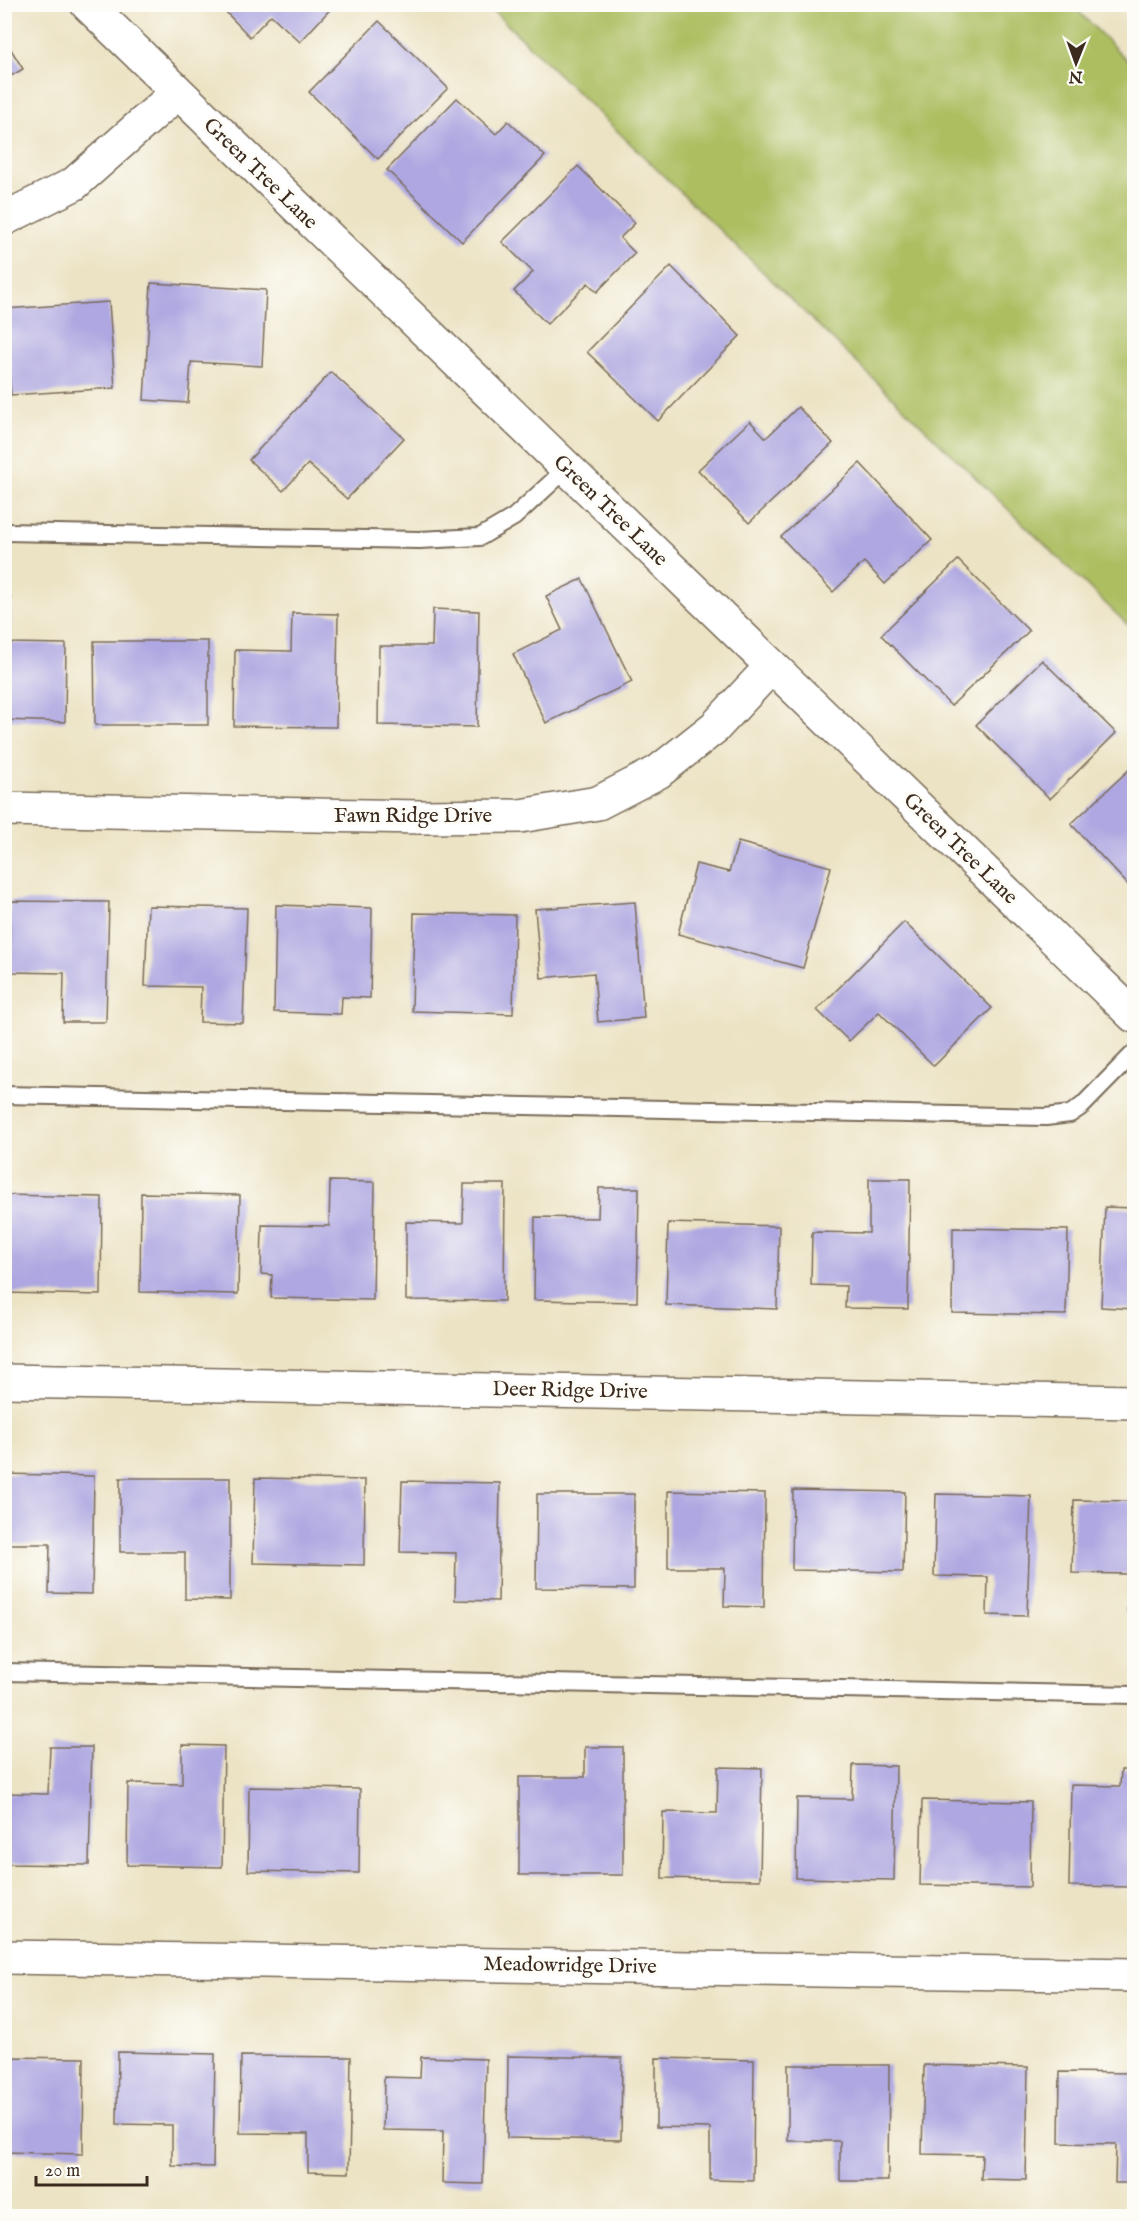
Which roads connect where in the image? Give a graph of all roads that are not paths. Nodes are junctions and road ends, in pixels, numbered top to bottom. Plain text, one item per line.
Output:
1 (87, 4) edge
2 (177, 93) junction
3 (4, 219) edge
4 (566, 469) junction
5 (4, 532) edge
6 (771, 667) junction
7 (4, 809) edge
8 (1134, 1016) edge
9 (1134, 1053) edge
10 (4, 1095) edge
11 (4, 1381) edge
12 (1134, 1402) edge
13 (4, 1672) edge
14 (1134, 1695) edge
15 (4, 1957) edge
16 (1134, 1975) edge

1 - 2 street, Green Tree Lane
2 - 3 street
2 - 4 street, Green Tree Lane
4 - 5 lane
4 - 6 street, Green Tree Lane
6 - 7 street, Fawn Ridge Drive
6 - 8 street, Green Tree Lane
9 - 10 lane
11 - 12 street, Deer Ridge Drive
13 - 14 lane
15 - 16 street, Meadowridge Drive

